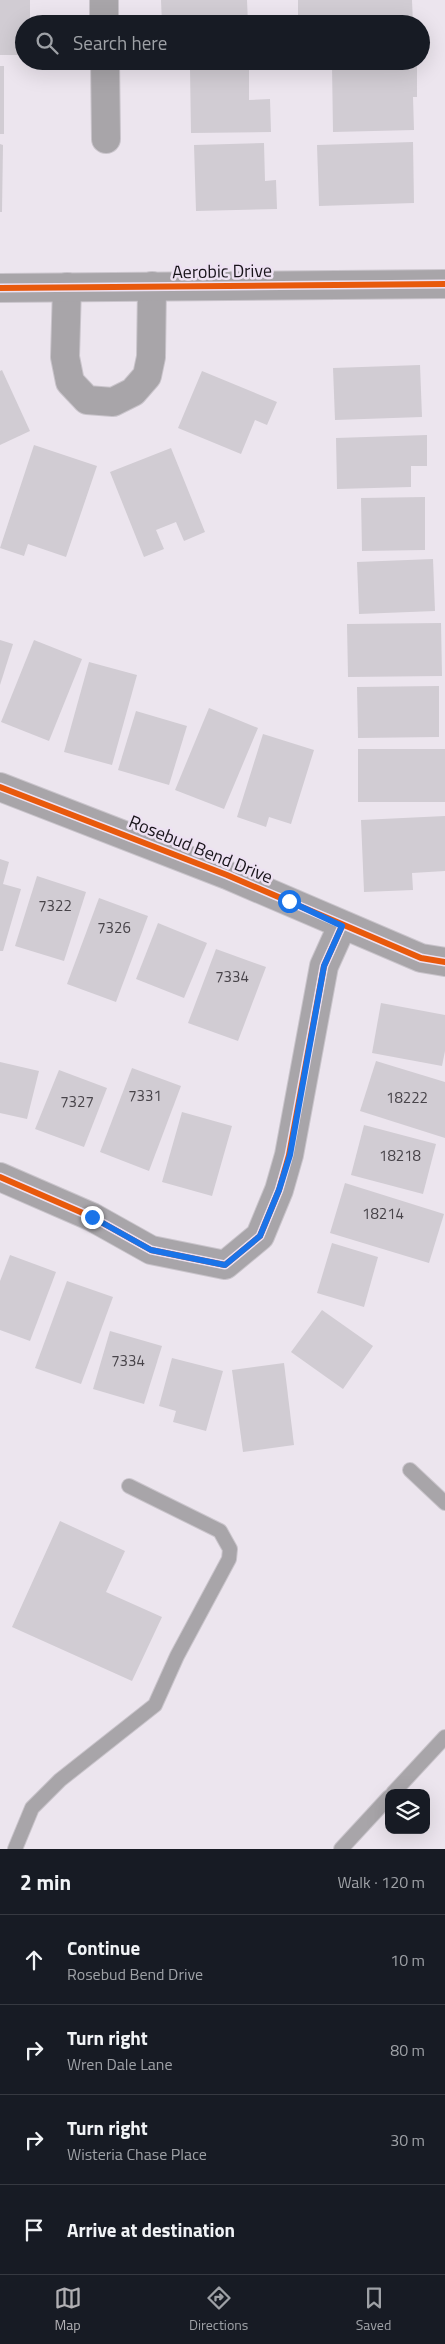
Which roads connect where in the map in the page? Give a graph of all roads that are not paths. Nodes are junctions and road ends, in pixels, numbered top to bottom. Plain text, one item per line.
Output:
1 (104, 0) edge
2 (104, 15) edge
3 (105, 70) edge
4 (106, 139) dead end
5 (445, 284) edge
6 (152, 286) junction
7 (0, 288) edge
8 (67, 288) junction
9 (0, 787) edge
10 (342, 926) junction
11 (445, 962) edge
12 (0, 1177) edge
13 (410, 1470) dead end
14 (129, 1486) dead end
15 (445, 1503) edge
16 (445, 1736) edge
17 (397, 1789) edge
18 (385, 1801) edge
19 (15, 1849) edge
20 (342, 1849) edge

1 - 2 street
3 - 4 street
5 - 6 street, Aerobic Drive
6 - 8 street, Aerobic Drive
6 - 8 street
7 - 8 street, Aerobic Drive
9 - 10 street, Rosebud Bend Drive
10 - 11 street, Rosebud Bend Drive
10 - 12 street
13 - 15 lane
14 - 19 lane
16 - 17 lane
18 - 20 lane

